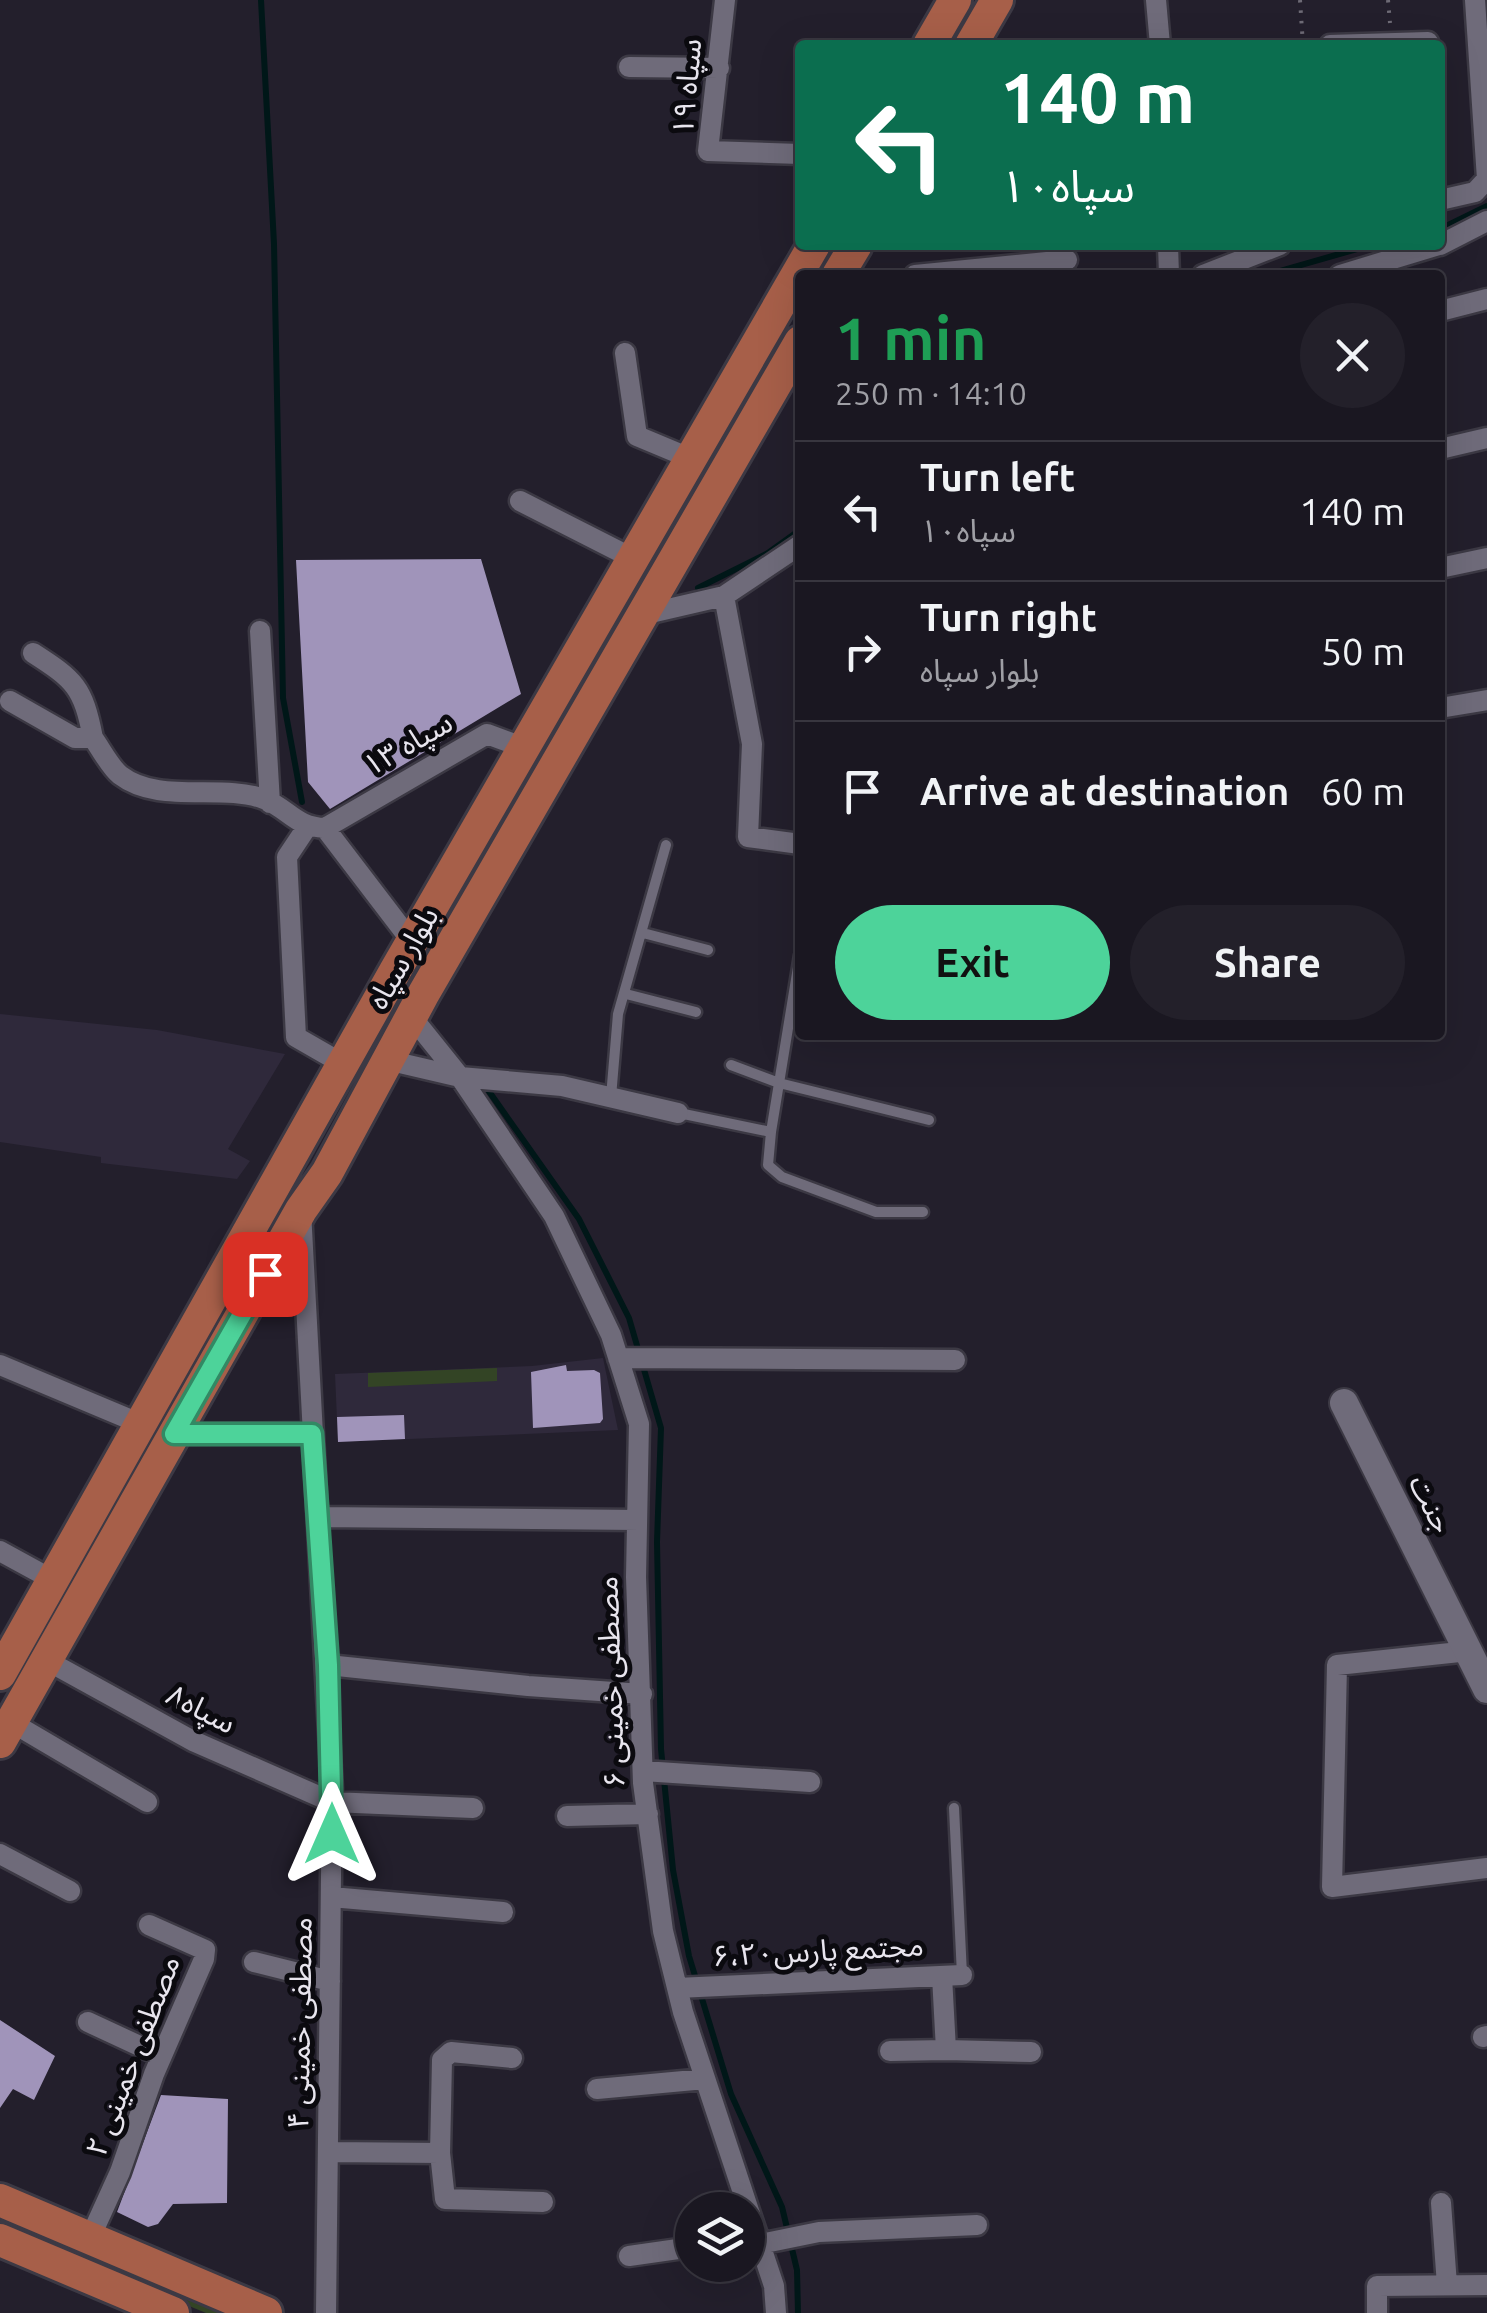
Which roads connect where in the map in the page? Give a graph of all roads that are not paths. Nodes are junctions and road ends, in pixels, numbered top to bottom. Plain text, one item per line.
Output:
1 (725, 0) edge
2 (954, 0) edge
3 (997, 0) edge
4 (1156, 0) edge
5 (1475, 0) edge
6 (932, 40) edge
7 (974, 40) edge
8 (1160, 40) edge
9 (629, 67) dead end
10 (719, 68) junction
11 (795, 154) edge
12 (1487, 179) edge
13 (1445, 199) edge
14 (1487, 221) edge
15 (1445, 242) edge
16 (1267, 250) edge
17 (1423, 250) edge
18 (1066, 260) dead end
19 (965, 270) edge
20 (1216, 270) edge
21 (1357, 270) edge
22 (795, 278) edge
23 (1487, 299) edge
24 (1445, 309) edge
25 (795, 351) edge
26 (625, 353) dead end
27 (1487, 438) edge
28 (1445, 448) edge
29 (692, 460) junction
30 (520, 502) dead end
31 (795, 549) edge
32 (1487, 558) edge
33 (634, 559) junction
34 (1445, 567) edge
35 (724, 596) junction
36 (642, 615) junction
37 (260, 631) dead end
38 (33, 653) dead end
39 (1487, 700) edge
40 (10, 701) dead end
41 (1445, 707) edge
42 (93, 738) junction
43 (525, 748) junction
44 (270, 803) junction
45 (316, 828) junction
46 (795, 843) edge
47 (666, 845) dead end
48 (643, 933) junction
49 (412, 942) junction
50 (708, 950) dead end
51 (626, 994) junction
52 (795, 1000) edge
53 (696, 1012) dead end
54 (411, 1016) junction
55 (387, 1060) junction
56 (343, 1064) junction
57 (731, 1065) dead end
58 (460, 1077) junction
59 (779, 1083) junction
60 (611, 1097) junction
61 (678, 1113) joint
62 (929, 1120) dead end
63 (771, 1132) junction
64 (273, 1188) junction
65 (301, 1210) junction
66 (923, 1212) dead end
67 (618, 1358) junction
68 (954, 1360) dead end
69 (0, 1365) edge
70 (1344, 1403) dead end
71 (141, 1424) junction
72 (174, 1434) junction
73 (312, 1434) junction
74 (318, 1517) junction
75 (637, 1520) junction
76 (0, 1551) edge
77 (53, 1580) junction
78 (46, 1660) junction
79 (328, 1665) junction
80 (1481, 1672) edge
81 (0, 1674) edge
82 (642, 1694) junction
83 (6, 1732) edge
84 (643, 1771) junction
85 (810, 1782) dead end
86 (147, 1802) dead end
87 (332, 1802) junction
88 (473, 1808) dead end
89 (954, 1808) dead end
90 (648, 1814) junction
91 (567, 1816) dead end
92 (0, 1854) edge
93 (1487, 1868) edge
94 (70, 1891) dead end
95 (331, 1897) junction
96 (503, 1912) dead end
97 (149, 1925) dead end
98 (254, 1962) dead end
99 (952, 1975) junction
100 (330, 1980) junction
101 (677, 1988) junction
102 (88, 2022) dead end
103 (946, 2050) junction
104 (890, 2052) dead end
105 (1031, 2052) dead end
106 (161, 2056) junction
107 (512, 2058) dead end
108 (705, 2079) junction
109 (597, 2090) dead end
110 (328, 2152) junction
111 (440, 2153) junction
112 (740, 2192) edge
113 (0, 2200) edge
114 (544, 2202) dead end
115 (1441, 2203) dead end
116 (977, 2225) dead end
117 (90, 2238) junction
118 (765, 2239) edge
119 (0, 2240) edge
120 (675, 2249) edge
121 (629, 2256) dead end
122 (765, 2264) edge
123 (1487, 2285) edge
124 (1447, 2286) junction
125 (173, 2313) edge
126 (266, 2313) edge
127 (326, 2313) edge
128 (776, 2313) edge
129 (1377, 2313) edge

1 - 10 street, سپاه ۱۹
2 - 6 main road
3 - 7 main road
4 - 8 street
5 - 12 street
9 - 10 street
10 - 11 street, سپاه ۱۹
12 - 13 street
14 - 15 street
16 - 20 street
17 - 21 street
18 - 19 street
22 - 29 main road, بلوار سپاه
23 - 24 street
25 - 36 main road, بلوار سپاه
26 - 29 street
27 - 28 street
29 - 33 main road, بلوار سپاه
30 - 33 street
31 - 35 street
32 - 34 street
33 - 43 main road, بلوار سپاه
35 - 36 street
35 - 46 street
36 - 54 main road, بلوار سپاه
37 - 44 street
38 - 42 street
39 - 41 street
40 - 42 street
42 - 44 street
43 - 45 street, سپاه ۱۳
43 - 49 main road, بلوار سپاه
44 - 45 street
45 - 49 street
45 - 56 street
47 - 48 lane
48 - 50 lane
48 - 51 lane
49 - 56 main road, بلوار سپاه
51 - 53 lane
51 - 60 lane
52 - 59 lane
54 - 55 main road, بلوار سپاه
54 - 58 street, مصطفی خمینی ۶
55 - 58 street
55 - 65 main road, بلوار سپاه
56 - 64 main road, بلوار سپاه
57 - 59 lane
58 - 60 street
58 - 67 street, مصطفی خمینی ۶
59 - 62 lane
59 - 63 lane
60 - 61 street
61 - 63 lane
63 - 66 lane
64 - 65 main road
64 - 71 main road, بلوار سپاه
65 - 72 main road, بلوار سپاه
65 - 73 street, مصطفی خمینی ۴
67 - 68 street
67 - 75 street, مصطفی خمینی ۶
69 - 71 street
70 - 80 street, جنت
71 - 77 main road, بلوار سپاه
72 - 73 street
72 - 78 main road, بلوار سپاه
73 - 74 street, مصطفی خمینی ۴
74 - 75 street
74 - 79 street, مصطفی خمینی ۴
75 - 82 street, مصطفی خمینی ۶
76 - 77 street
77 - 81 main road, بلوار سپاه
78 - 83 main road, بلوار سپاه
78 - 87 street, سپاه۸
79 - 82 street
79 - 87 street, مصطفی خمینی ۴
80 - 93 street
82 - 84 street, مصطفی خمینی ۶
83 - 86 street
84 - 85 street
84 - 90 street, مصطفی خمینی ۶
87 - 88 street
87 - 95 street, مصطفی خمینی ۴
89 - 99 lane
90 - 91 street
90 - 101 street, مصطفی خمینی ۶
92 - 94 street
95 - 96 street
95 - 100 street, مصطفی خمینی ۴
97 - 106 street, مصطفی خمینی ۲
98 - 100 street
99 - 101 street, ۶،مجتمع پارس۲۰
99 - 103 street
100 - 110 street, مصطفی خمینی ۴
101 - 108 street, مصطفی خمینی ۶
102 - 106 street
103 - 104 street
103 - 105 street
106 - 117 street, مصطفی خمینی ۲
107 - 111 street
108 - 109 street
108 - 112 street, مصطفی خمینی ۶
110 - 111 street
110 - 127 street, مصطفی خمینی ۴
111 - 114 street
113 - 117 main road
115 - 124 street
116 - 118 street
117 - 126 main road
119 - 125 main road
120 - 121 street
122 - 128 street, مصطفی خمینی ۶
123 - 124 street
124 - 129 street

